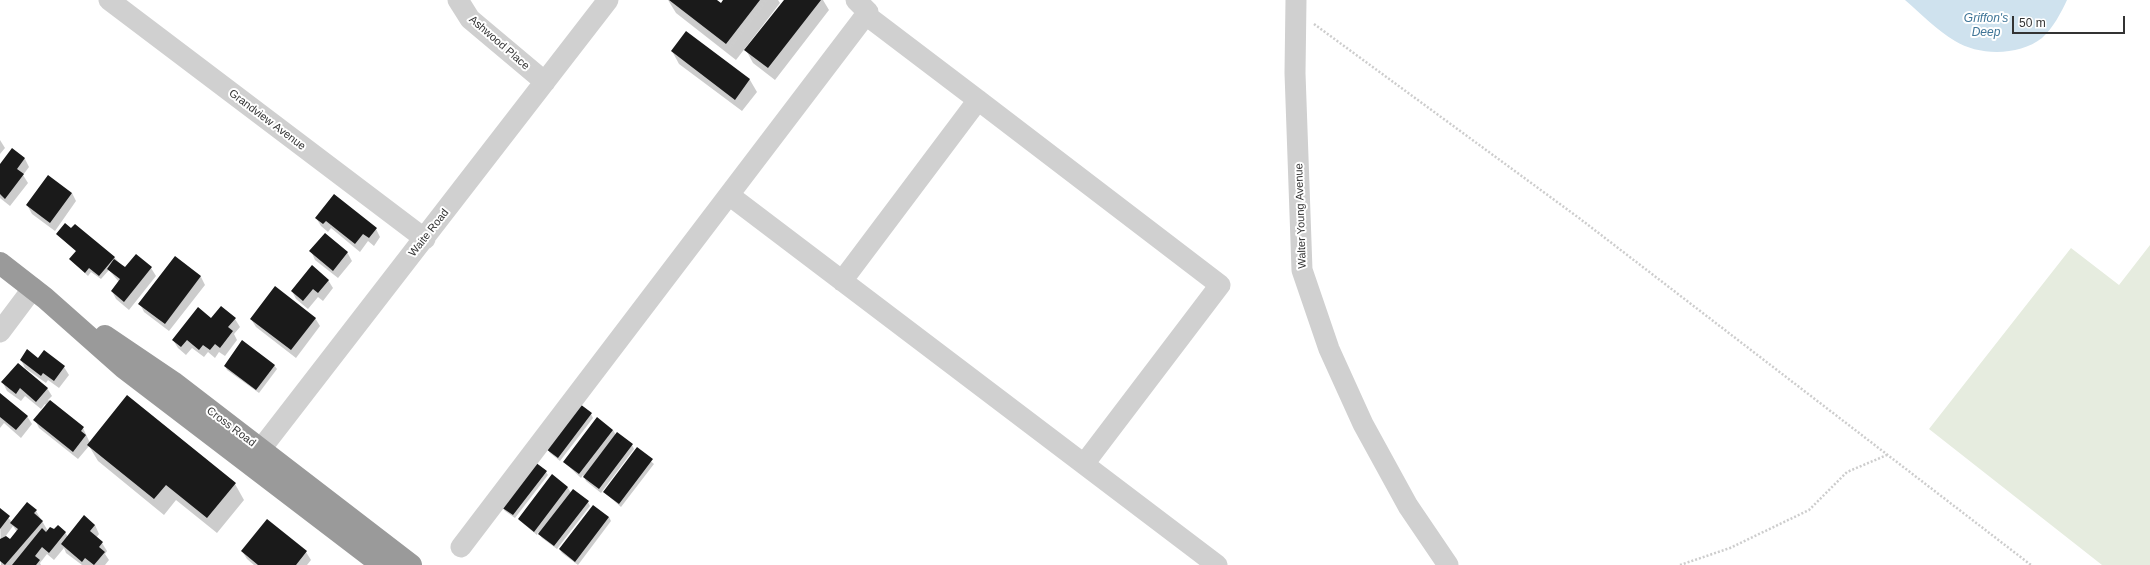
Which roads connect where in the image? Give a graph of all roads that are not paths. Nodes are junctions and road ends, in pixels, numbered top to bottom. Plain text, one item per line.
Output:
1 (109, 0) edge
2 (458, 0) edge
3 (608, 0) edge
4 (1296, 5) edge
5 (861, 7) edge
6 (545, 82) junction
7 (978, 100) junction
8 (729, 195) junction
9 (424, 239) junction
10 (0, 263) edge
11 (842, 281) junction
12 (39, 293) junction
13 (0, 332) edge
14 (255, 456) junction
15 (1084, 464) junction
16 (461, 547) dead end
17 (382, 565) edge
18 (411, 565) edge
19 (1217, 565) edge
20 (1448, 565) edge

1 - 9 street, Grandview Avenue
2 - 6 street, Ashwood Place
3 - 6 street, Waite Road
4 - 20 street, Walter Young Avenue
5 - 7 street
5 - 8 street
6 - 9 street, Waite Road
7 - 11 street
7 - 15 street
8 - 11 street
8 - 16 street
9 - 14 street, Waite Road
10 - 12 highway, Cross Road
11 - 15 street
12 - 13 street
12 - 14 highway, Cross Road
14 - 17 highway, Cross Road
14 - 18 highway, Cross Road
15 - 19 street

